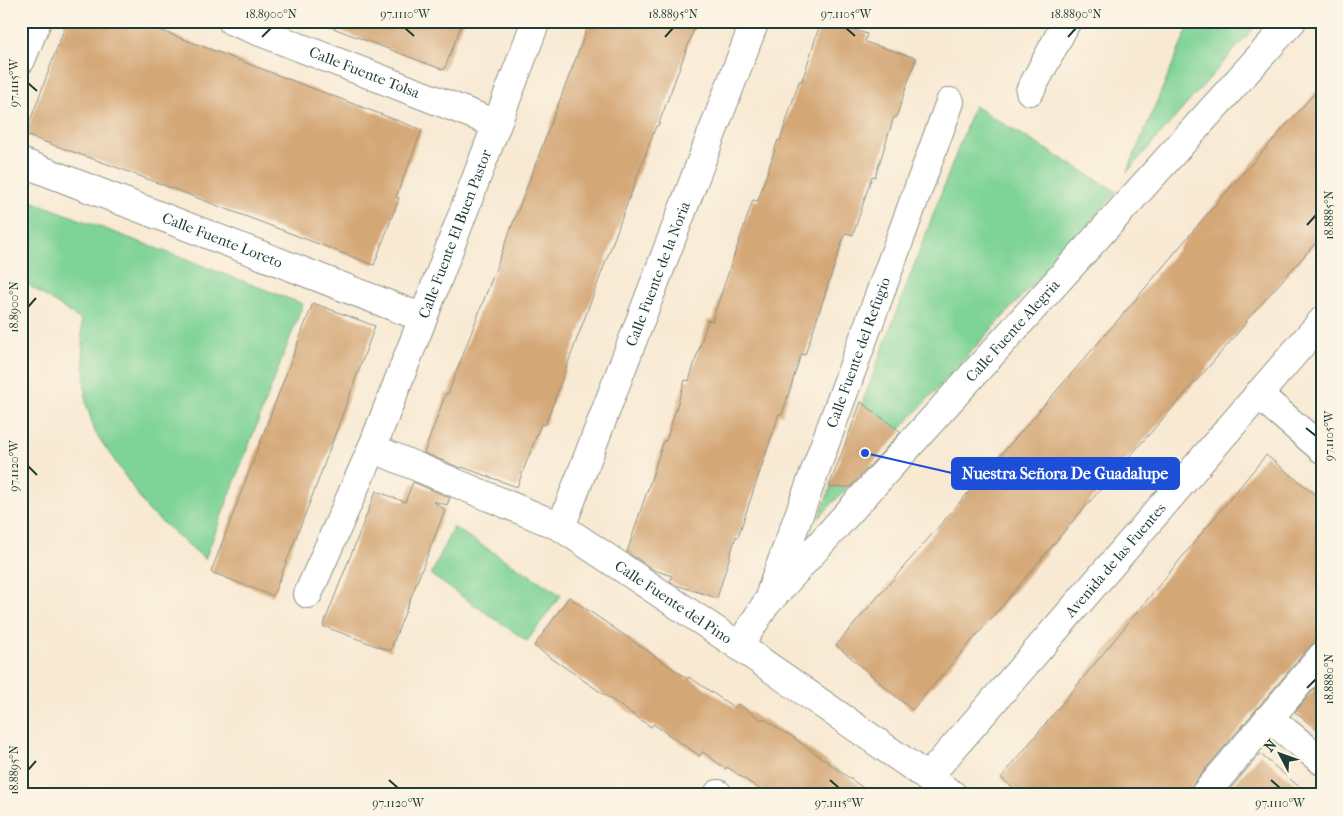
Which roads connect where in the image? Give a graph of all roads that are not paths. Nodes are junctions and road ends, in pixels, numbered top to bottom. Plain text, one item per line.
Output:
1 (37, 21) edge
2 (232, 21) edge
3 (536, 21) edge
4 (755, 21) edge
5 (1067, 21) edge
6 (1292, 21) edge
7 (21, 60) edge
8 (1030, 91) dead end
9 (950, 102) dead end
10 (497, 124) junction
11 (21, 162) edge
12 (423, 318) junction
13 (1322, 321) edge
14 (1258, 394) junction
15 (372, 448) junction
16 (1322, 448) edge
17 (561, 527) junction
18 (308, 594) dead end
19 (766, 604) junction
20 (739, 646) junction
21 (1322, 656) edge
22 (1270, 718) junction
23 (1322, 761) edge
24 (927, 778) junction
25 (953, 795) edge
26 (1204, 795) edge

1 - 7 street
2 - 10 street, Calle Fuente Tolsa
3 - 10 street, Calle Fuente El Buen Pastor
4 - 17 street, Calle Fuente de la Noria
5 - 8 street
6 - 19 street, Calle Fuente Alegria
9 - 19 street, Calle Fuente del Refugio
10 - 12 street, Calle Fuente El Buen Pastor
11 - 12 street, Calle Fuente Loreto
12 - 15 street, Calle Fuente El Buen Pastor
13 - 14 street, Avenida de las Fuentes
14 - 16 street
14 - 24 street, Avenida de las Fuentes
15 - 17 street, Calle Fuente del Pino
15 - 18 street, Calle Fuente El Buen Pastor
17 - 20 street, Calle Fuente del Pino
19 - 20 street, Calle Fuente Alegria
20 - 24 street, Calle Fuente del Pino
21 - 22 street
22 - 23 street
22 - 26 street
24 - 25 street, Calle Fuente del Pino

